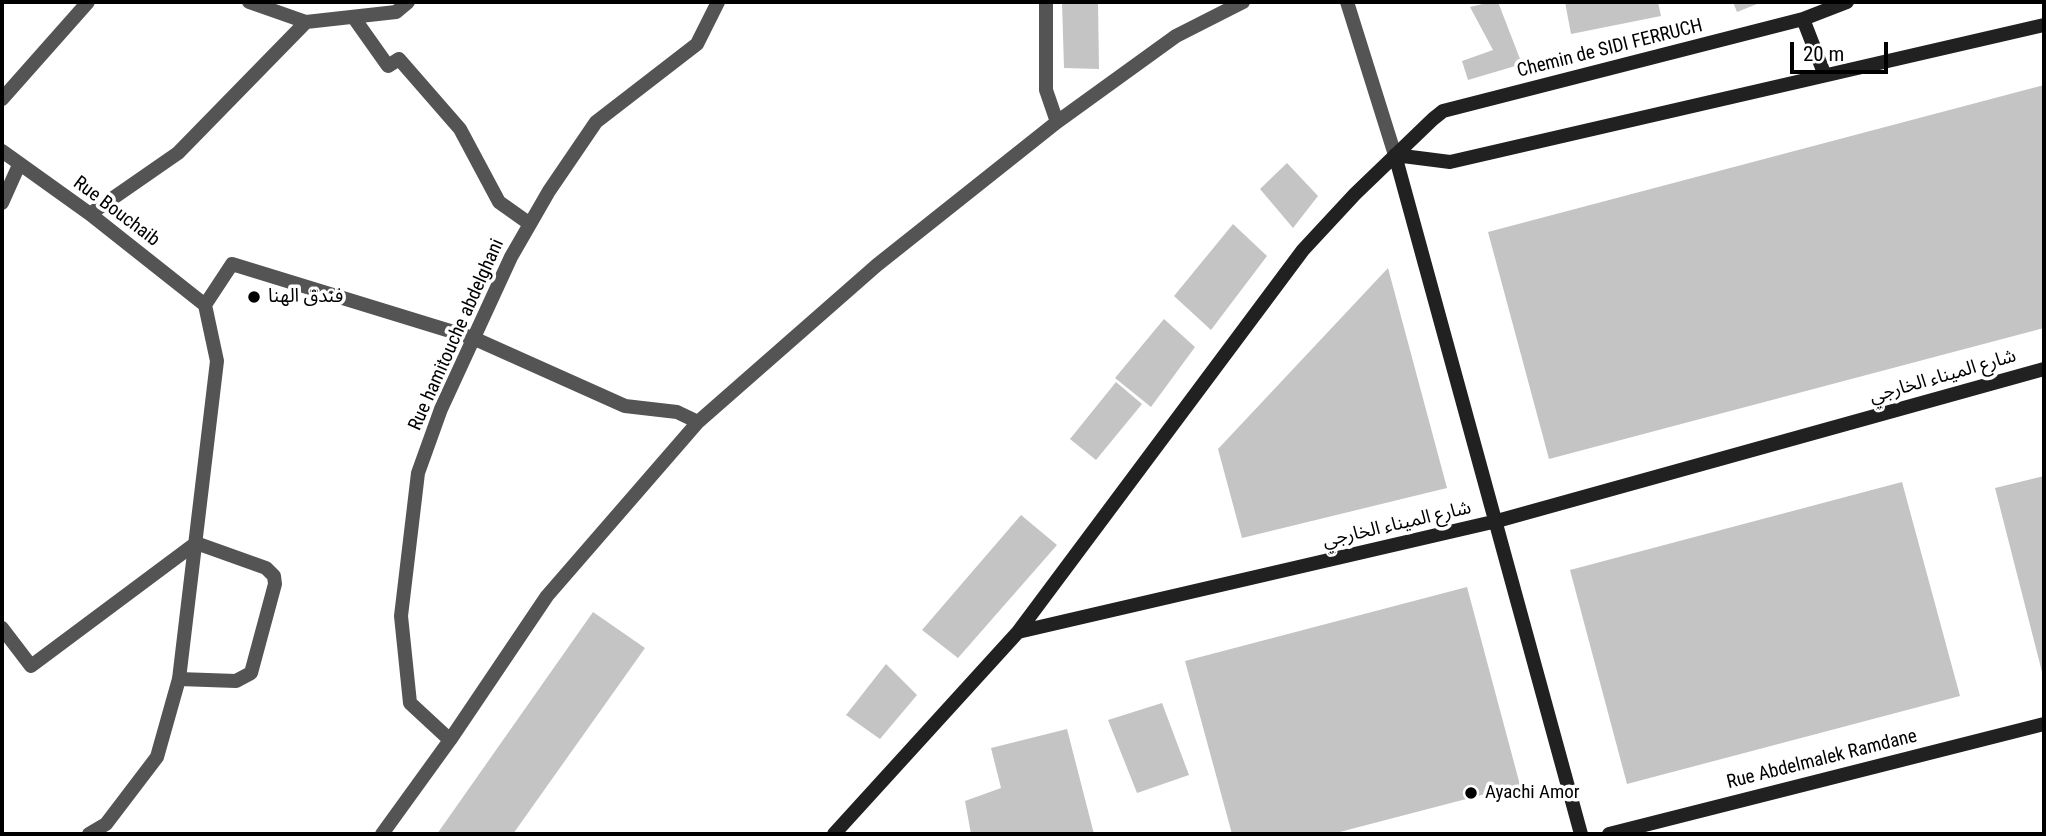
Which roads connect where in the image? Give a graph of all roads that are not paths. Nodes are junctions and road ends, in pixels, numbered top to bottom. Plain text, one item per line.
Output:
1 (88, 2) edge
2 (249, 2) edge
3 (408, 2) edge
4 (718, 2) edge
5 (1046, 2) edge
6 (1347, 2) edge
7 (1847, 2) edge
8 (1241, 3) edge
9 (354, 18) junction
10 (1802, 19) junction
11 (306, 22) junction
12 (2044, 25) edge
13 (1824, 74) junction
14 (2, 99) edge
15 (1056, 122) junction
16 (2, 151) edge
17 (1395, 155) junction
18 (19, 165) junction
19 (2, 203) edge
20 (90, 214) junction
21 (530, 224) junction
22 (205, 305) junction
23 (473, 338) junction
24 (2044, 369) edge
25 (698, 422) junction
26 (1497, 521) junction
27 (195, 543) junction
28 (2, 628) edge
29 (1018, 632) junction
30 (179, 679) junction
31 (2044, 724) edge
32 (450, 740) junction
33 (110, 829) edge
34 (89, 834) edge
35 (382, 834) edge
36 (834, 834) edge
37 (1581, 834) edge
38 (1609, 834) edge

1 - 14 street
2 - 11 street
3 - 9 street
4 - 21 street, Rue hamitouche abdelghani
5 - 15 street
6 - 17 street
7 - 10 street, Chemin de SIDI FERRUCH
8 - 15 street
9 - 11 street
9 - 21 street
10 - 13 street
10 - 17 street, Chemin de SIDI FERRUCH
11 - 20 street
12 - 13 street
13 - 17 street
15 - 25 street
16 - 18 street, Rue Bouchaib
17 - 26 street
17 - 29 street, Chemin de SIDI FERRUCH
18 - 19 street
18 - 20 street, Rue Bouchaib
20 - 22 street, Rue Bouchaib
21 - 23 street, Rue hamitouche abdelghani
22 - 23 street
22 - 27 street
23 - 25 street
23 - 32 street, Rue hamitouche abdelghani
24 - 26 street, شارع الميناء الخارجي
25 - 32 street
26 - 29 street, شارع الميناء الخارجي
26 - 37 street
27 - 28 street
27 - 30 street
27 - 30 street
29 - 36 street
30 - 33 street
31 - 38 street, Rue Abdelmalek Ramdane
32 - 35 street
33 - 34 street

